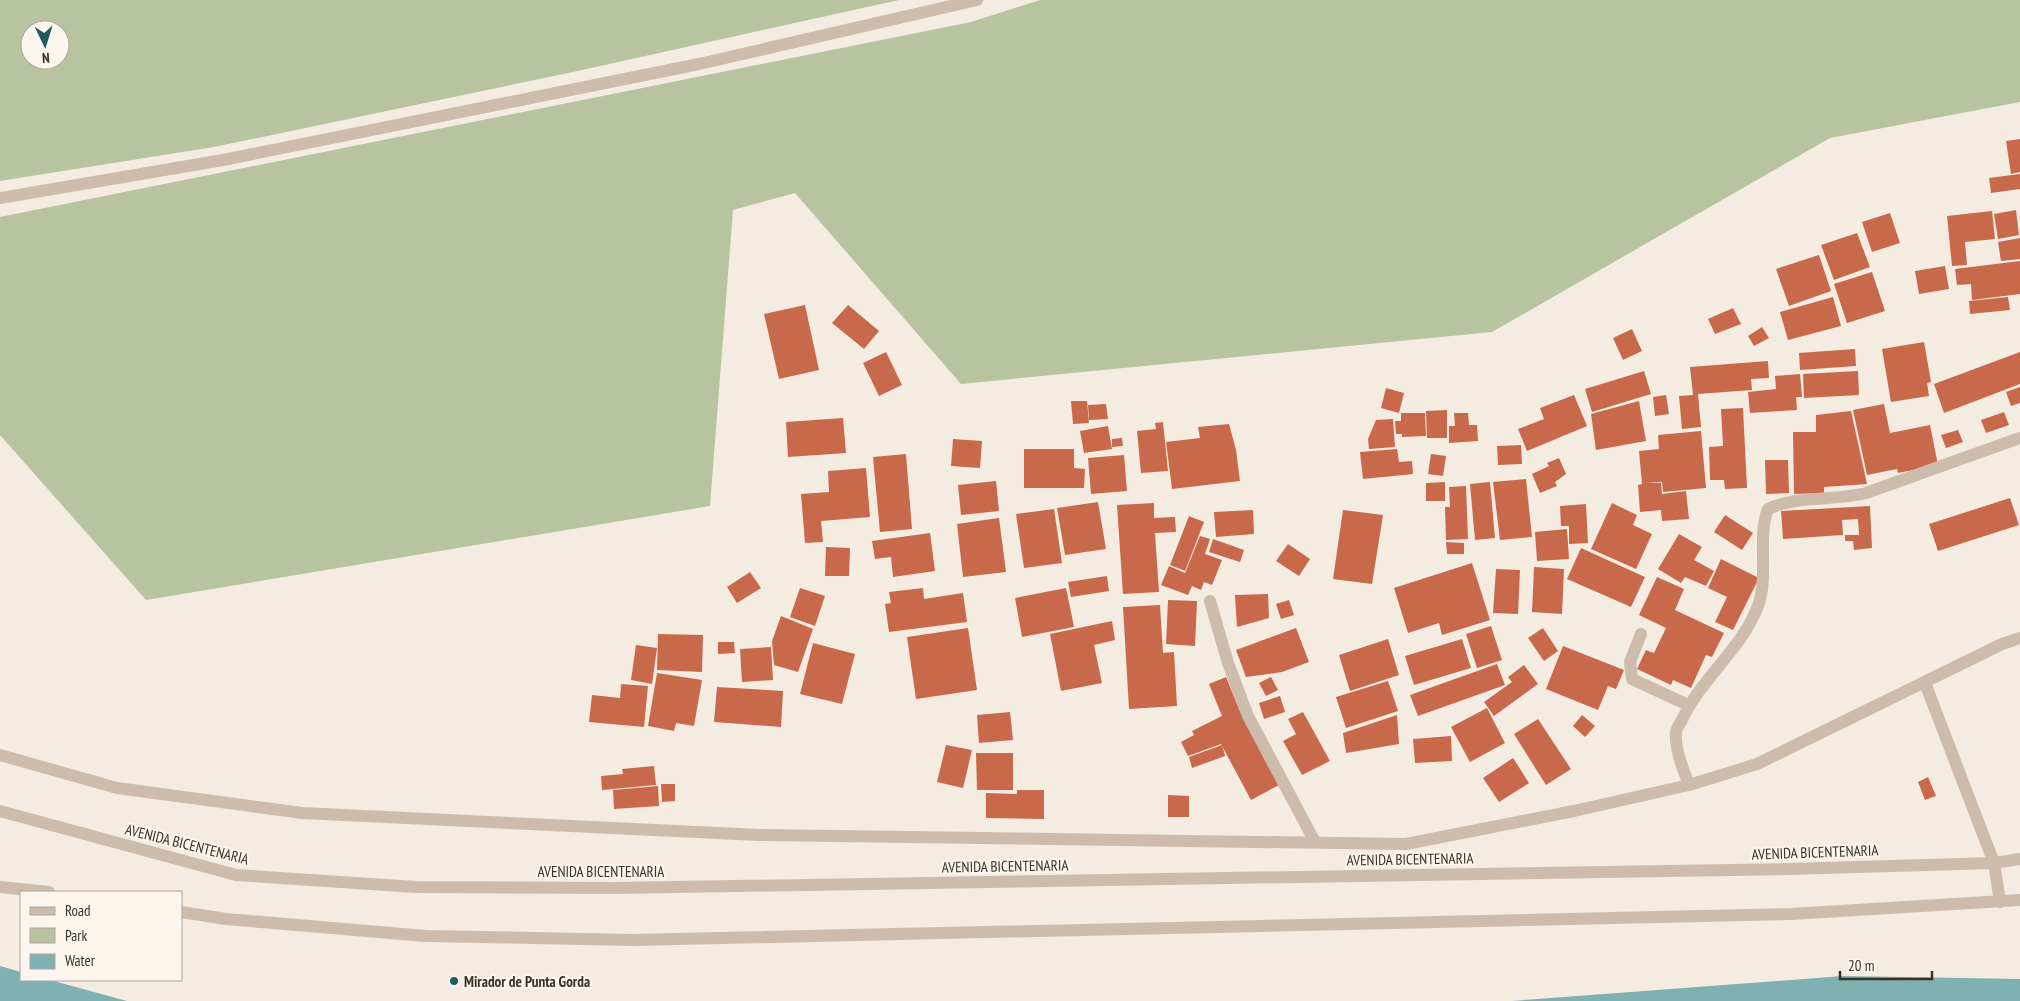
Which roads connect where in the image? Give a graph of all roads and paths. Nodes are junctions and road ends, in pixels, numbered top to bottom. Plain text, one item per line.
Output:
1 (977, 0) edge
2 (0, 198) edge
3 (2020, 438) edge
4 (1210, 601) dead end
5 (1641, 634) dead end
6 (2020, 638) edge
7 (1925, 683) junction
8 (1688, 706) junction
9 (0, 755) edge
10 (1689, 785) junction
11 (0, 811) edge
12 (1315, 842) junction
13 (2020, 859) edge
14 (1994, 863) junction
15 (0, 887) edge
16 (39, 891) edge
17 (2020, 900) edge
18 (2000, 902) junction
19 (182, 912) edge

1 - 2 street
3 - 8 street
4 - 12 street
5 - 8 street
6 - 7 street
7 - 10 street
7 - 14 street
8 - 10 street
9 - 12 street
10 - 12 street
11 - 14 street, AVENIDA BICENTENARIA
13 - 14 street, AVENIDA BICENTENARIA
14 - 18 street
15 - 16 street
17 - 18 street
18 - 19 street

